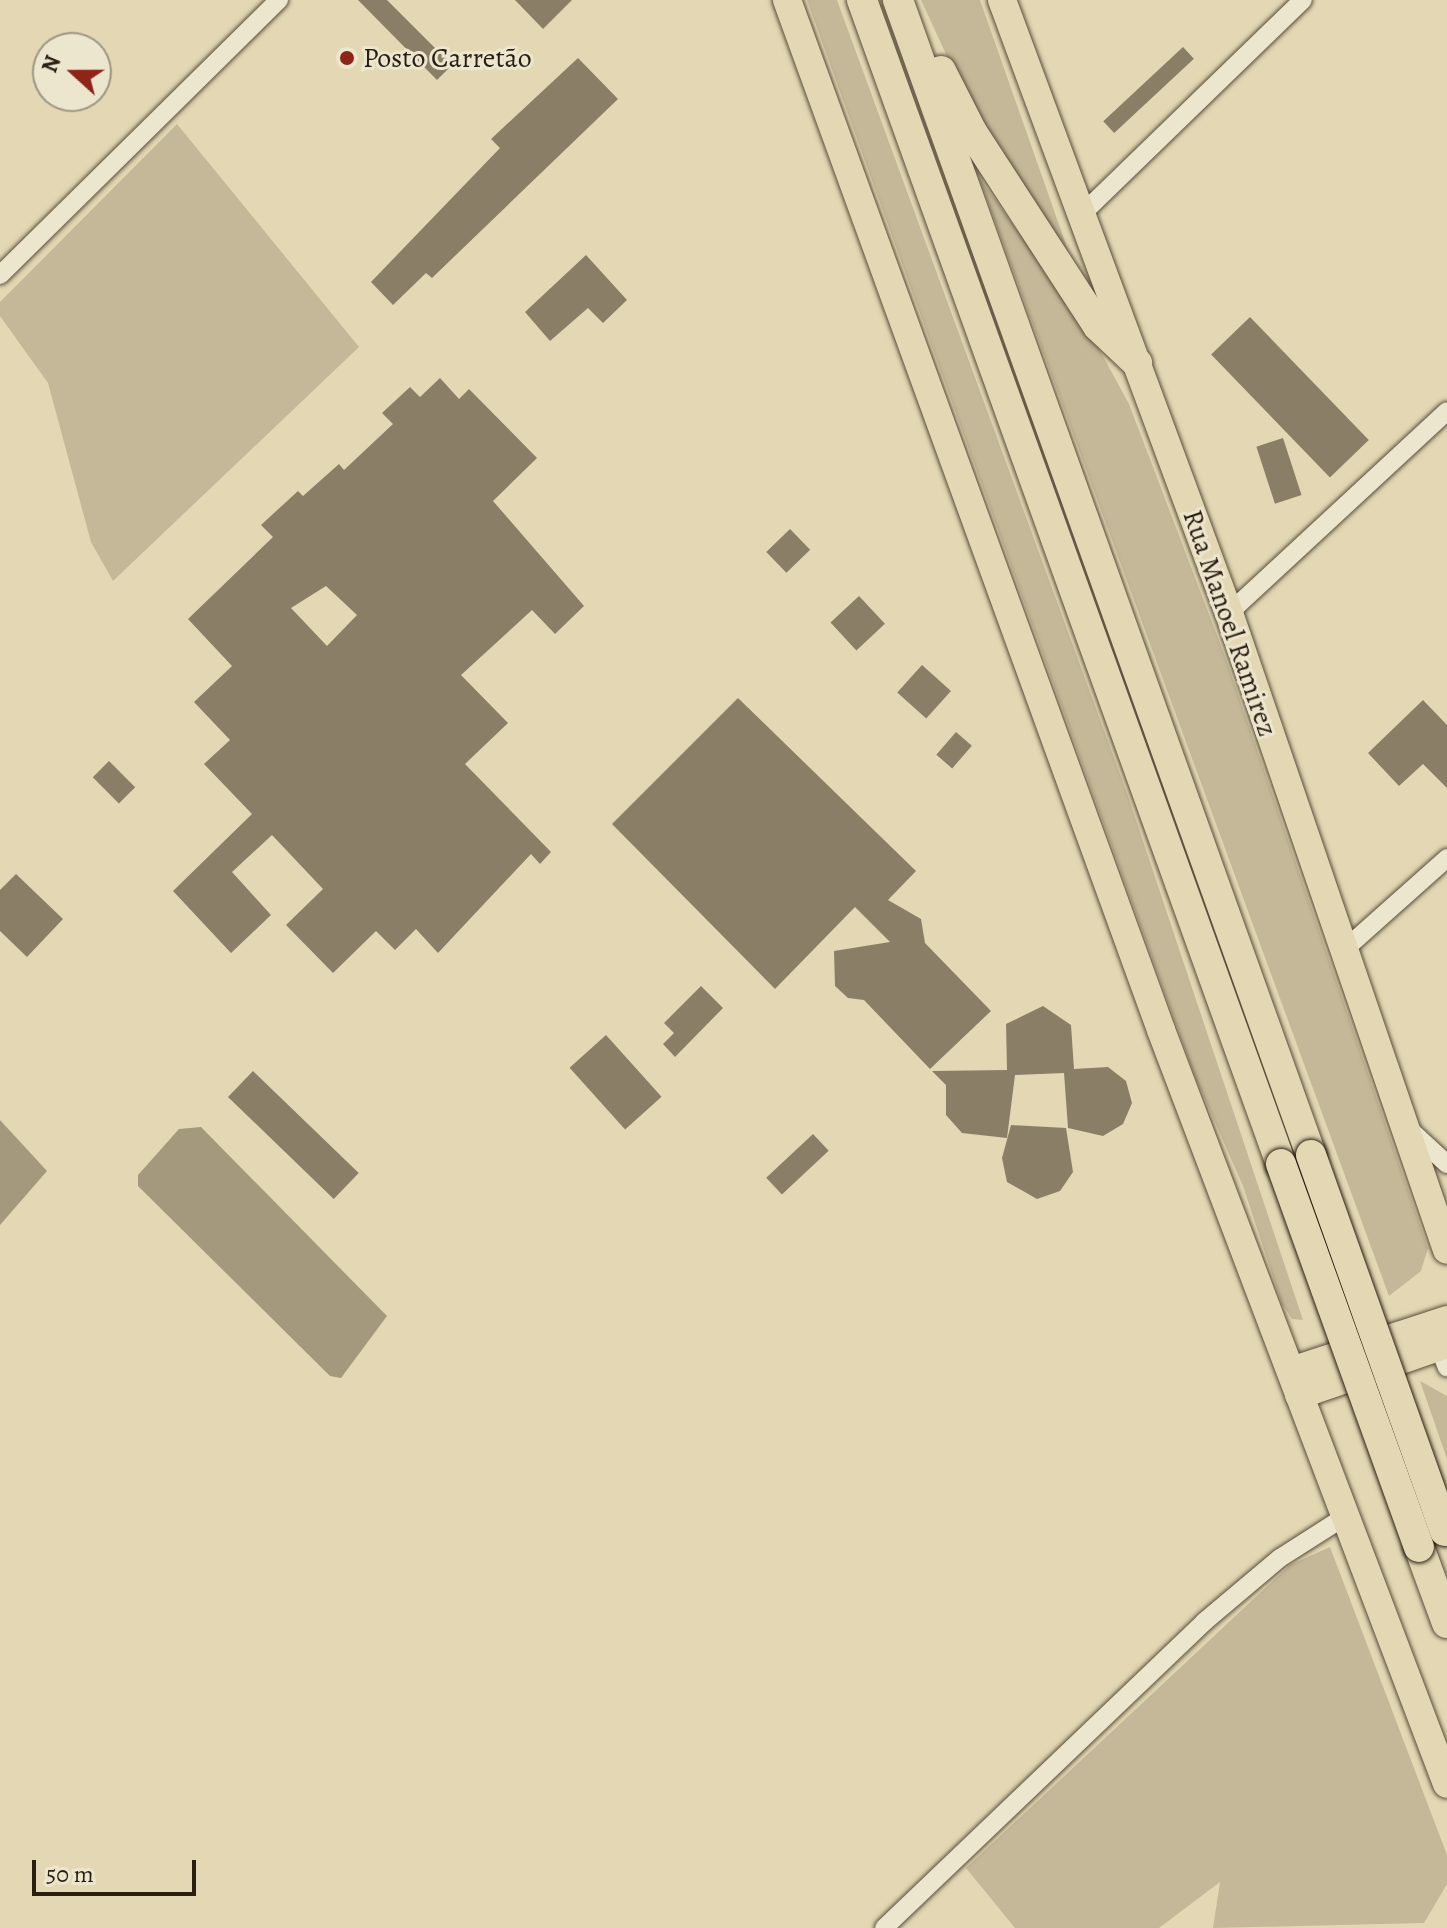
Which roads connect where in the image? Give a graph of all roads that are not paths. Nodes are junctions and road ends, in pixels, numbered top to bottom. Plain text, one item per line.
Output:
1 (279, 0) edge
2 (787, 0) edge
3 (862, 0) edge
4 (1002, 0) edge
5 (1303, 0) edge
6 (901, 8) edge
7 (1083, 213) junction
8 (0, 275) edge
9 (1137, 363) junction
10 (1447, 411) edge
11 (1229, 613) junction
12 (1447, 858) edge
13 (1345, 949) junction
14 (1407, 1127) junction
15 (1447, 1164) edge
16 (1440, 1204) edge
17 (1447, 1250) edge
18 (1447, 1320) edge
19 (1444, 1353) edge
20 (1295, 1383) junction
21 (1349, 1514) junction
22 (1446, 1534) edge
23 (1447, 1623) edge
24 (1447, 1784) edge
25 (884, 1928) edge

1 - 8 street
2 - 20 main road
3 - 23 highway, bridge
4 - 7 main road, Rua Manoel Ramirez
5 - 7 street
6 - 9 highway
6 - 22 highway, bridge
7 - 9 main road, Rua Manoel Ramirez
9 - 11 main road, Rua Manoel Ramirez
10 - 11 street
11 - 13 main road, Rua Manoel Ramirez
12 - 13 street
13 - 14 main road, Rua Manoel Ramirez
14 - 15 street
14 - 16 main road, Rua Manoel Ramirez
16 - 17 main road, Rua Manoel Ramirez
18 - 20 main road
19 - 20 main road
20 - 21 main road
21 - 24 main road
21 - 25 street

